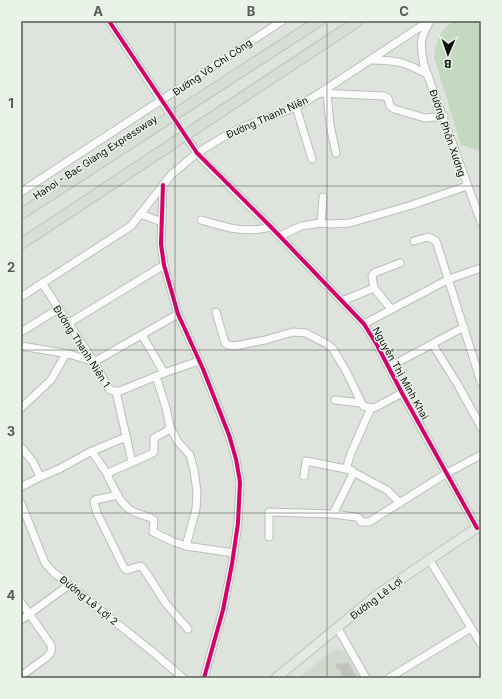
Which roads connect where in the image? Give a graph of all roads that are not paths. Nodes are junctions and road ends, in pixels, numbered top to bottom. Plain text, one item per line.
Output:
1 (109, 21) edge
2 (282, 21) edge
3 (319, 21) edge
4 (358, 21) edge
5 (430, 21) edge
6 (371, 60) junction
7 (428, 75) junction
8 (323, 93) junction
9 (162, 100) junction
10 (296, 107) junction
11 (169, 112) tunnel mouth
12 (444, 116) junction
13 (188, 139) tunnel mouth
14 (197, 153) junction
15 (336, 153) dead end
16 (312, 159) dead end
17 (163, 185) junction
18 (467, 186) junction
19 (21, 192) edge
20 (323, 197) dead end
21 (21, 214) edge
22 (140, 214) junction
23 (201, 220) dead end
24 (162, 222) junction
25 (481, 222) edge
26 (321, 223) junction
27 (271, 227) junction
28 (280, 236) junction
29 (414, 241) dead end
30 (21, 244) edge
31 (400, 263) dead end
32 (164, 265) junction
33 (481, 268) edge
34 (449, 279) junction
35 (42, 283) junction
36 (374, 288) junction
37 (21, 297) edge
38 (342, 300) junction
39 (58, 309) junction
40 (391, 309) junction
41 (216, 312) dead end
42 (178, 314) junction
43 (69, 323) junction
44 (364, 324) junction
45 (464, 327) junction
46 (21, 332) edge
47 (142, 335) junction
48 (433, 344) junction
49 (21, 346) edge
50 (66, 354) junction
51 (199, 361) junction
52 (94, 362) junction
53 (389, 367) junction
54 (164, 373) junction
55 (156, 376) junction
56 (481, 382) edge
57 (116, 392) junction
58 (402, 393) junction
59 (335, 400) dead end
60 (361, 403) junction
61 (21, 408) edge
62 (371, 408) junction
63 (170, 427) junction
64 (481, 427) edge
65 (126, 437) junction
66 (21, 447) edge
67 (90, 452) junction
68 (481, 455) edge
69 (132, 462) junction
70 (350, 471) junction
71 (447, 473) junction
72 (108, 475) junction
73 (304, 476) dead end
74 (40, 477) junction
75 (21, 487) edge
76 (118, 495) junction
77 (21, 503) edge
78 (400, 503) junction
79 (333, 514) junction
80 (480, 529) edge
81 (269, 537) dead end
82 (186, 546) junction
83 (234, 553) junction
84 (429, 560) junction
85 (69, 585) junction
86 (21, 602) edge
87 (30, 614) junction
88 (21, 620) edge
89 (337, 627) junction
90 (471, 628) junction
91 (188, 629) dead end
92 (481, 644) edge
93 (21, 676) edge
94 (183, 678) edge
95 (204, 678) edge
96 (276, 678) edge
97 (366, 678) edge
98 (388, 678) edge

1 - 9 street
2 - 9 street, Đường Võ Chí Công
3 - 21 highway, Hanoi - Bac Giang Expressway
4 - 30 highway
5 - 6 street, Đường Thanh Niên
5 - 7 street, Đường Phồn Xương
6 - 7 street
6 - 8 street, Đường Thanh Niên
7 - 12 street, Đường Phồn Xương
8 - 10 street, Đường Thanh Niên
8 - 12 street
8 - 15 street
9 - 11 street
9 - 19 street, Đường Võ Chí Công
10 - 14 street, Đường Thanh Niên
10 - 16 street
12 - 18 street, Đường Phồn Xương
13 - 14 street, Nguyễn Thị Minh Khai
14 - 17 street, Đường Thanh Niên
14 - 27 street, Nguyễn Thị Minh Khai
17 - 22 street, Đường Thanh Niên
17 - 24 street
18 - 25 street, Đường Phồn Xương
18 - 26 street
20 - 26 street
22 - 24 street
22 - 35 street, Đường Thanh Niên
23 - 27 street
24 - 32 street
26 - 28 street
27 - 28 street, Nguyễn Thị Minh Khai
28 - 38 street, Nguyễn Thị Minh Khai
29 - 34 street
31 - 36 street
32 - 42 street
32 - 43 street
33 - 34 street
34 - 40 street
34 - 45 street
35 - 37 street, Đường Thanh Niên
35 - 39 street, Đường Thanh Niên 1
36 - 38 street
36 - 40 street
38 - 44 street, Nguyễn Thị Minh Khai
39 - 43 street, Đường Thanh Niên 1
39 - 46 street
40 - 44 street
41 - 60 street
42 - 47 street
42 - 51 street
43 - 52 street, Đường Thanh Niên 1
44 - 53 street, Nguyễn Thị Minh Khai
45 - 48 street
45 - 56 street
47 - 52 street
47 - 54 street
48 - 53 street
48 - 64 street
49 - 50 street
50 - 52 street
50 - 61 street
51 - 54 street, Đường Thanh Niên 1
51 - 83 street
52 - 57 street, Đường Thanh Niên 1
53 - 58 street, Nguyễn Thị Minh Khai
54 - 55 street, Đường Thanh Niên 1
55 - 57 street, Đường Thanh Niên 1
55 - 63 street
57 - 65 street
58 - 62 street
58 - 71 street, Nguyễn Thị Minh Khai
59 - 60 street
60 - 62 street
62 - 70 street
63 - 69 street
63 - 82 street
65 - 67 street
65 - 69 street
66 - 74 street
67 - 72 street
67 - 74 street
68 - 71 street
69 - 72 street
70 - 73 street
70 - 78 street
70 - 79 street
71 - 78 street
71 - 80 street, Nguyễn Thị Minh Khai
72 - 76 street
74 - 75 street
76 - 82 street
76 - 91 street
77 - 85 street, Đường Lê Lợi 2
78 - 79 street
79 - 81 street
80 - 84 main road, Đường Lê Lợi
82 - 83 street
83 - 95 street
84 - 89 main road, Đường Lê Lợi
84 - 90 street
85 - 87 street
85 - 94 street, Đường Lê Lợi 2
86 - 87 street
87 - 88 street
87 - 93 street
89 - 96 main road, Đường Lê Lợi
89 - 97 street
90 - 92 street
90 - 98 street

